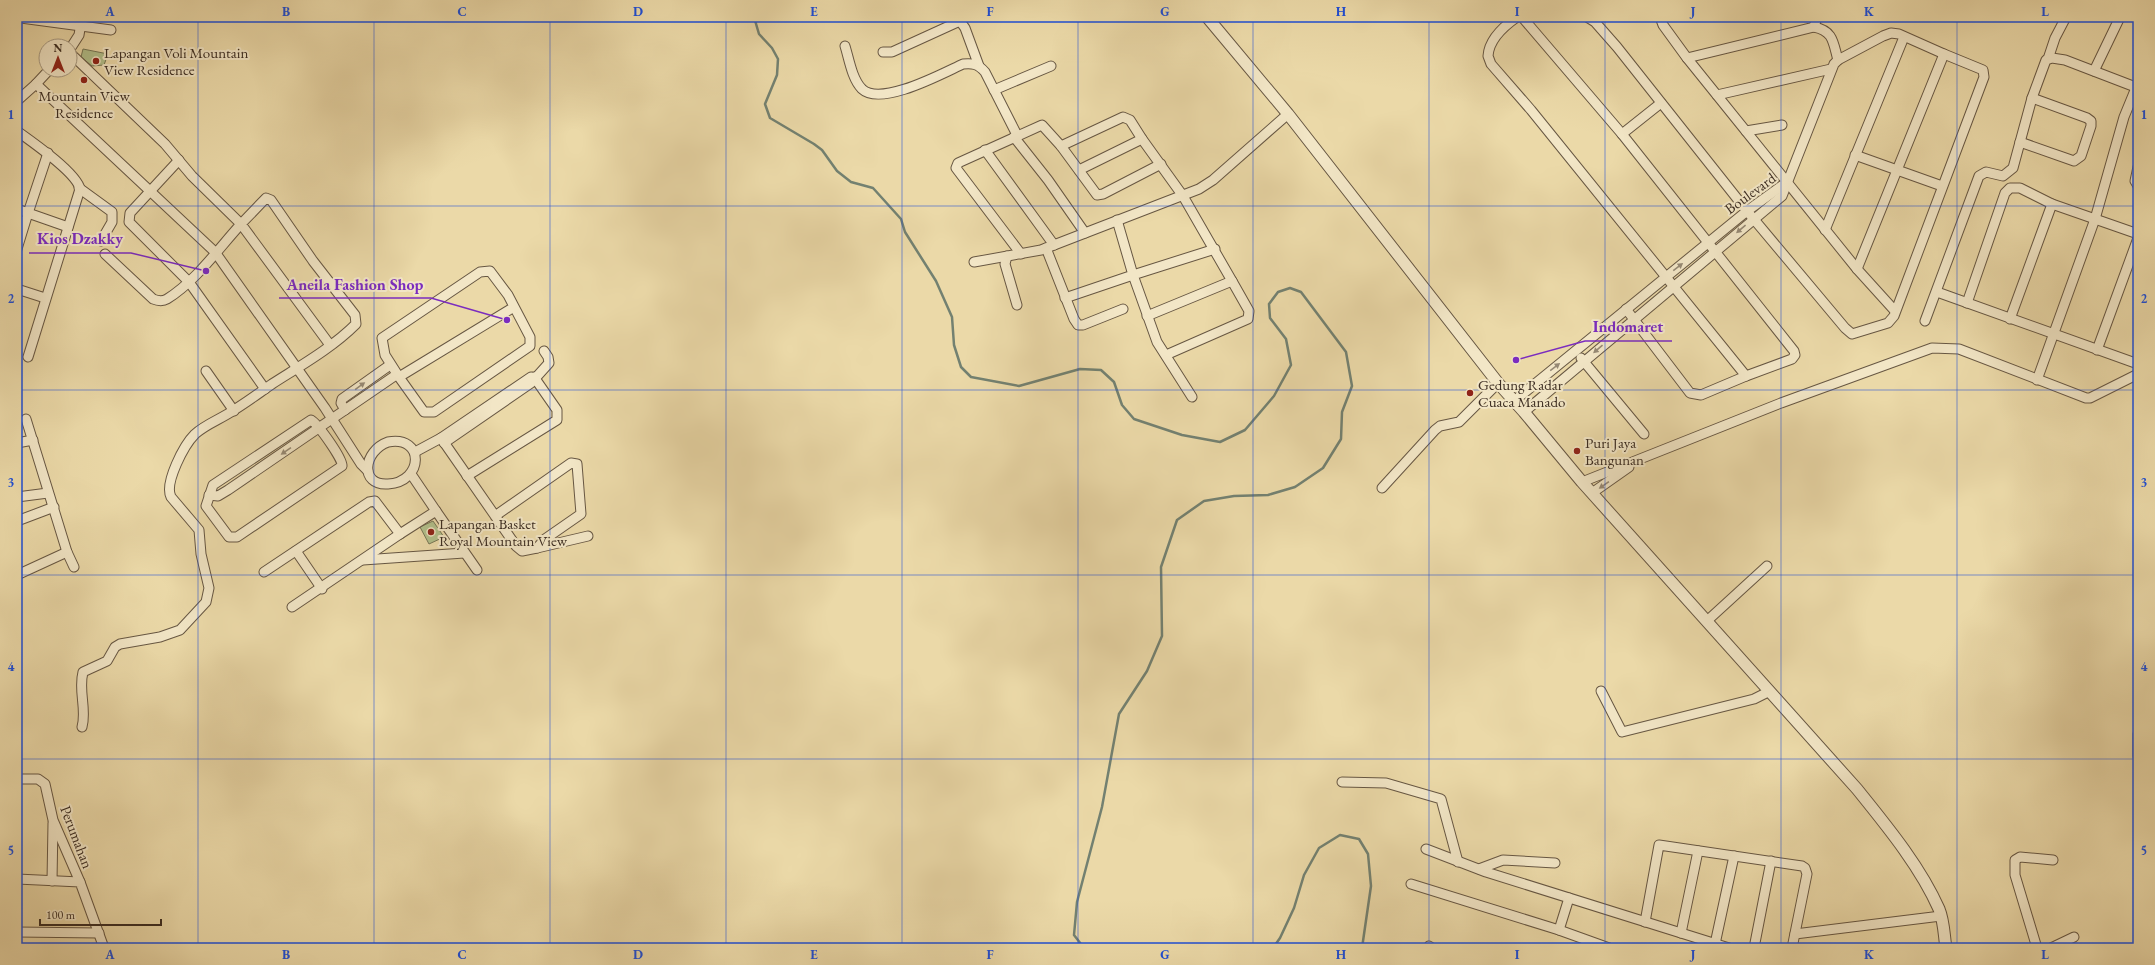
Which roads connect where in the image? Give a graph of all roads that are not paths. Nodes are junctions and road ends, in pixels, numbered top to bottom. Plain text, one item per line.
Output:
1 (1207, 17) edge
2 (1517, 17) edge
3 (1522, 17) edge
4 (1587, 17) edge
5 (1660, 17) edge
6 (1817, 17) edge
7 (2066, 17) edge
8 (2120, 17) edge
9 (21, 18) dead end
10 (81, 22) edge
11 (1814, 27) junction
12 (112, 30) dead end
13 (1904, 37) junction
14 (78, 38) edge
15 (845, 46) dead end
16 (883, 52) dead end
17 (1944, 54) junction
18 (1687, 58) junction
19 (2048, 59) junction
20 (1838, 60) junction
21 (78, 61) edge
22 (979, 66) junction
23 (1051, 66) dead end
24 (1831, 69) junction
25 (2094, 71) junction
26 (42, 78) edge
27 (36, 84) junction
28 (2137, 86) edge
29 (994, 90) junction
30 (1717, 95) junction
31 (2032, 98) junction
32 (17, 101) edge
33 (1661, 103) junction
34 (1288, 114) junction
35 (1782, 125) dead end
36 (17, 131) edge
37 (1746, 131) junction
38 (1622, 134) junction
39 (1015, 136) junction
40 (1142, 139) junction
41 (2020, 142) junction
42 (1061, 146) junction
43 (985, 150) junction
44 (48, 153) junction
45 (1855, 155) junction
46 (179, 160) junction
47 (1162, 164) junction
48 (2138, 167) edge
49 (1079, 170) junction
50 (1896, 170) junction
51 (2003, 176) junction
52 (1787, 182) junction
53 (1942, 186) junction
54 (2138, 186) edge
55 (79, 188) junction
56 (151, 191) junction
57 (2006, 191) junction
58 (1183, 196) junction
59 (2052, 204) junction
60 (17, 209) edge
61 (1747, 211) junction
62 (28, 213) junction
63 (1753, 218) junction
64 (2095, 219) junction
65 (1117, 220) junction
66 (241, 224) junction
67 (68, 227) junction
68 (1825, 230) junction
69 (1085, 233) junction
70 (2138, 234) edge
71 (2138, 238) edge
72 (101, 241) dead end
73 (1709, 243) junction
74 (1050, 247) junction
75 (17, 249) edge
76 (1215, 249) junction
77 (1716, 251) junction
78 (216, 252) junction
79 (105, 254) dead end
80 (1021, 254) junction
81 (1007, 256) junction
82 (974, 262) dead end
83 (1857, 269) junction
84 (1133, 275) junction
85 (1666, 277) junction
86 (1232, 281) junction
87 (188, 282) junction
88 (1673, 286) junction
89 (17, 289) edge
90 (1937, 292) junction
91 (45, 298) junction
92 (1065, 298) junction
93 (1966, 303) junction
94 (1017, 305) dead end
95 (514, 307) junction
96 (1123, 309) dead end
97 (1626, 309) junction
98 (1895, 311) junction
99 (1147, 316) junction
100 (1633, 319) junction
101 (2010, 319) junction
102 (1924, 321) dead end
103 (2054, 335) junction
104 (330, 345) junction
105 (2097, 350) junction
106 (544, 351) dead end
107 (1576, 352) junction
108 (1166, 355) junction
109 (28, 356) dead end
110 (1584, 361) junction
111 (2138, 364) edge
112 (390, 365) junction
113 (297, 368) junction
114 (206, 371) dead end
115 (2138, 374) edge
116 (397, 376) junction
117 (1746, 376) junction
118 (536, 377) junction
119 (2037, 380) junction
120 (1498, 383) junction
121 (265, 389) junction
122 (1192, 397) dead end
123 (1514, 401) junction
124 (234, 410) junction
125 (345, 410) junction
126 (1524, 412) junction
127 (26, 419) dead end
128 (332, 419) junction
129 (318, 429) junction
130 (1644, 434) dead end
131 (33, 440) junction
132 (443, 440) junction
133 (17, 443) edge
134 (414, 452) junction
135 (1640, 460) junction
136 (368, 471) junction
137 (411, 474) junction
138 (467, 476) junction
139 (1582, 482) junction
140 (1382, 488) dead end
141 (48, 493) junction
142 (1592, 493) junction
143 (209, 495) junction
144 (17, 497) edge
145 (54, 507) junction
146 (436, 510) junction
147 (495, 516) junction
148 (17, 520) edge
149 (400, 534) junction
150 (588, 536) dead end
151 (536, 548) junction
152 (296, 551) junction
153 (67, 552) junction
154 (464, 553) junction
155 (362, 560) junction
156 (1767, 566) dead end
157 (74, 567) dead end
158 (477, 570) dead end
159 (264, 572) dead end
160 (17, 575) edge
161 (322, 589) junction
162 (292, 608) dead end
163 (1708, 620) junction
164 (1601, 691) dead end
165 (1770, 691) junction
166 (82, 727) dead end
167 (2138, 734) edge
168 (2138, 756) edge
169 (17, 779) edge
170 (1342, 782) dead end
171 (53, 820) junction
172 (1426, 850) dead end
173 (1698, 851) junction
174 (1734, 856) junction
175 (2053, 860) dead end
176 (1458, 862) junction
177 (1771, 862) junction
178 (1555, 863) dead end
179 (1479, 869) junction
180 (17, 879) edge
181 (52, 881) junction
182 (80, 882) junction
183 (1411, 884) dead end
184 (1569, 898) junction
185 (1941, 916) junction
186 (1645, 922) junction
187 (1559, 930) junction
188 (17, 932) edge
189 (99, 933) junction
190 (1681, 933) junction
191 (1795, 934) junction
192 (2074, 937) dead end
193 (1715, 944) junction
194 (104, 948) edge
195 (1609, 948) edge
196 (1728, 948) edge
197 (1754, 948) edge
198 (1792, 948) edge
199 (1946, 948) edge
200 (2037, 948) edge
201 (2051, 948) edge

1 - 34 street
2 - 85 street
3 - 38 street
4 - 33 street
5 - 18 street
6 - 11 street
7 - 19 street
8 - 25 street
9 - 10 street
10 - 12 street
10 - 14 street
11 - 18 street
11 - 20 street
13 - 17 street
13 - 20 street
13 - 45 street
15 - 22 street
16 - 22 street
17 - 50 street
17 - 53 street
18 - 30 street
19 - 25 street
19 - 31 street
20 - 24 street
21 - 46 street
22 - 29 street
23 - 29 street
24 - 30 street
24 - 52 street
25 - 28 street
26 - 27 street
27 - 32 street
27 - 56 street
28 - 64 street
29 - 39 street
30 - 37 street
31 - 41 street
31 - 41 street
33 - 38 street
33 - 61 street
34 - 58 street
34 - 120 street
35 - 37 street
36 - 44 street
37 - 52 street
38 - 73 street
39 - 42 street
39 - 43 street
39 - 69 street
40 - 42 street
40 - 47 street
40 - 49 street
41 - 51 street
42 - 49 street
43 - 74 street
43 - 80 street
44 - 55 street
44 - 62 street
45 - 50 street
45 - 68 street
46 - 56 street
46 - 66 street
47 - 49 street
47 - 58 street
48 - 54 street
50 - 53 street
50 - 83 street
51 - 57 street
51 - 90 street
52 - 61 street, Boulevard
52 - 63 street, Boulevard
52 - 68 street
53 - 98 street
55 - 67 street
55 - 72 street
56 - 78 street
56 - 87 street
57 - 59 street
57 - 93 street
58 - 65 street
58 - 76 street
59 - 64 street
59 - 101 street
60 - 62 street
61 - 63 street
61 - 73 street, Boulevard
62 - 67 street
62 - 75 street
63 -> 77 street, Boulevard
63 - 98 street
64 - 70 street
64 - 103 street
65 - 69 street
65 - 84 street
66 - 78 street
66 - 104 street
66 - 104 street
67 - 91 street
68 - 83 street
69 - 74 street
71 - 105 street
73 - 77 street
85 -> 73 street, Boulevard
74 - 80 street
74 - 92 street
76 - 84 street
76 - 86 street
77 - 88 street, Boulevard
77 - 117 street
78 - 87 street
78 - 113 street
79 - 87 street
80 - 81 street
81 - 82 street
81 - 94 street
83 - 98 street
84 - 92 street
84 - 99 street
85 - 88 street
85 - 97 street, Boulevard
86 - 99 street
86 - 108 street
87 - 121 street
88 - 100 street, Boulevard
88 - 117 street
89 - 91 street
90 - 93 street
90 - 102 street
91 - 109 street
92 - 96 street
93 - 101 street
95 - 112 street
95 - 116 street
95 - 116 street
97 - 100 street
97 - 107 street, Boulevard
99 - 108 street
100 -> 110 street, Boulevard
100 - 117 street
101 - 103 street
103 - 105 street
103 - 119 street
104 - 113 street
105 - 111 street
106 - 118 street
107 - 110 street
123 -> 107 street, Boulevard
108 - 122 street
110 - 126 street, Boulevard
110 - 130 street
112 - 116 street
125 -> 112 street
113 - 121 street
113 - 128 street
114 - 124 street
115 - 119 street
116 - 125 street
118 - 132 street
118 - 138 street
119 - 135 street
120 - 123 street
120 - 140 street
121 - 124 street
123 - 126 street
124 - 166 street
125 - 128 street
126 - 139 street
127 - 131 street
128 - 129 street
128 - 136 street
129 -> 143 street
129 - 143 street
129 - 143 street
131 - 133 street
131 - 141 street
132 - 134 street
132 - 138 street
134 - 136 street
134 - 137 street
135 - 139 street
135 -> 142 street
136 - 137 street
137 - 146 street
138 - 147 street
139 - 142 street
141 - 144 street
141 - 145 street
142 - 163 street
145 - 148 street
145 - 153 street
146 - 149 street
146 - 154 street
147 - 151 street
147 - 151 street
149 - 152 street
149 - 155 street
150 - 151 street
152 - 159 street
152 - 161 street
153 - 157 street
153 - 160 street
154 - 155 street
154 - 158 street
155 - 161 street
156 - 163 street
161 - 162 street
163 - 165 street
164 - 165 street
165 - 185 street
167 - 168 street
169 - 171 street, Perumahan
170 - 176 street
171 - 181 street
171 - 182 street, Perumahan
172 - 176 street
173 - 174 street
173 - 186 street
173 - 190 street
174 - 177 street
174 - 193 street
175 - 200 street
176 - 179 street
177 - 191 street
177 - 197 street
178 - 179 street
179 - 184 street
180 - 181 street, Perumahan
181 - 182 street, Perumahan
182 - 189 street, Perumahan
183 - 187 street
184 - 186 street
184 - 187 street
185 - 191 street
185 - 199 street
186 - 190 street
187 - 195 street
188 - 189 street
189 - 194 street, Perumahan
190 - 193 street
191 - 198 street
192 - 201 street
193 - 196 street

